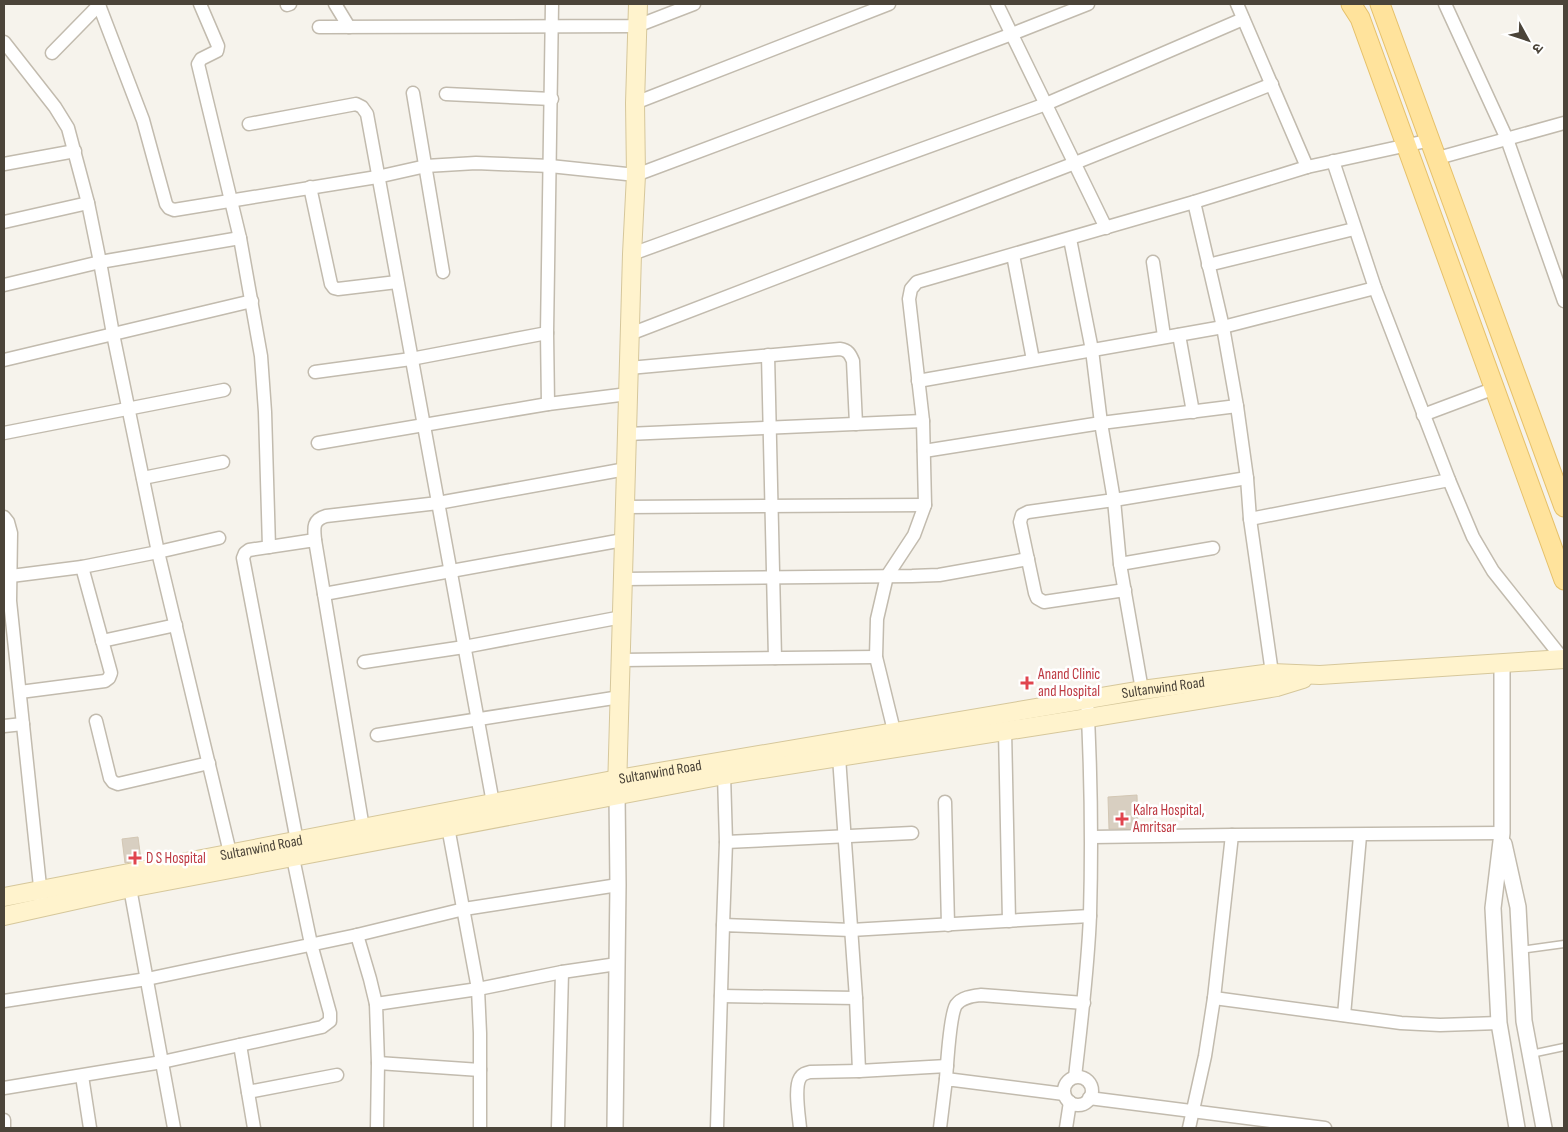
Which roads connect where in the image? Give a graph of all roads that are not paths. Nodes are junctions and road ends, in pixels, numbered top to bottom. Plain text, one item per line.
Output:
1 (99, 4) edge
2 (200, 4) edge
3 (335, 4) edge
4 (552, 4) edge
5 (638, 4) edge
6 (694, 4) edge
7 (889, 4) edge
8 (997, 4) edge
9 (1088, 4) edge
10 (1237, 4) edge
11 (1351, 4) edge
12 (1380, 4) edge
13 (1445, 4) edge
14 (1243, 19) junction
15 (638, 26) junction
16 (318, 27) dead end
17 (349, 27) junction
18 (551, 27) junction
19 (1012, 34) junction
20 (5, 46) edge
21 (52, 53) dead end
22 (1272, 84) junction
23 (413, 93) dead end
24 (446, 94) dead end
25 (552, 99) junction
26 (636, 104) junction
27 (1046, 104) junction
28 (1564, 123) edge
29 (249, 124) dead end
30 (1506, 139) junction
31 (1431, 140) junction
32 (1406, 146) junction
33 (74, 151) junction
34 (1438, 158) junction
35 (1333, 161) junction
36 (1075, 163) junction
37 (4, 164) edge
38 (426, 166) junction
39 (550, 166) junction
40 (1307, 166) junction
41 (636, 175) junction
42 (377, 177) junction
43 (310, 187) junction
44 (231, 201) junction
45 (1194, 202) junction
46 (88, 203) junction
47 (4, 222) edge
48 (1106, 228) junction
49 (1354, 229) junction
50 (240, 238) junction
51 (1070, 239) junction
52 (632, 254) junction
53 (1013, 256) junction
54 (100, 262) junction
55 (1153, 262) dead end
56 (1208, 265) junction
57 (443, 272) dead end
58 (397, 282) junction
59 (4, 285) edge
60 (1375, 288) junction
61 (252, 301) junction
62 (1564, 301) edge
63 (1223, 327) junction
64 (113, 334) junction
65 (547, 334) junction
66 (630, 334) junction
67 (1179, 334) junction
68 (1164, 336) junction
69 (1092, 350) junction
70 (768, 356) junction
71 (411, 359) junction
72 (4, 360) edge
73 (1033, 360) junction
74 (629, 368) junction
75 (315, 372) dead end
76 (918, 381) junction
77 (1495, 388) junction
78 (224, 390) dead end
79 (628, 394) junction
80 (548, 404) junction
81 (1237, 406) junction
82 (128, 408) junction
83 (1192, 412) junction
84 (1423, 415) junction
85 (923, 421) junction
86 (1102, 423) junction
87 (856, 424) junction
88 (423, 426) junction
89 (770, 428) junction
90 (4, 432) edge
91 (627, 434) junction
92 (318, 444) dead end
93 (924, 451) junction
94 (223, 462) dead end
95 (626, 469) junction
96 (143, 478) junction
97 (1247, 478) junction
98 (1448, 480) junction
99 (1114, 500) junction
100 (438, 503) junction
101 (925, 504) junction
102 (772, 506) junction
103 (625, 507) junction
104 (1564, 507) edge
105 (4, 518) edge
106 (1250, 520) junction
107 (219, 538) dead end
108 (315, 540) junction
109 (623, 540) junction
110 (269, 547) junction
111 (1213, 548) dead end
112 (158, 552) junction
113 (1028, 559) junction
114 (1120, 564) junction
115 (82, 567) junction
116 (450, 572) junction
117 (11, 576) junction
118 (886, 576) junction
119 (773, 577) junction
120 (623, 579) junction
121 (1564, 580) edge
122 (1124, 590) junction
123 (324, 594) junction
124 (7, 601) edge
125 (622, 617) junction
126 (176, 625) junction
127 (102, 641) junction
128 (464, 647) junction
129 (876, 657) junction
130 (775, 658) junction
131 (621, 660) junction
132 (364, 662) dead end
133 (1564, 662) edge
134 (1502, 663) junction
135 (1272, 673) junction
136 (1320, 675) junction
137 (1142, 690) junction
138 (20, 692) junction
139 (620, 697) junction
140 (1086, 699) junction
141 (1088, 718) junction
142 (478, 719) junction
143 (96, 721) dead end
144 (23, 724) junction
145 (4, 726) edge
146 (1005, 730) junction
147 (377, 735) dead end
148 (896, 739) junction
149 (839, 757) junction
150 (209, 763) junction
151 (724, 775) junction
152 (617, 787) junction
153 (945, 802) dead end
154 (493, 803) junction
155 (448, 827) junction
156 (362, 828) junction
157 (912, 833) dead end
158 (1502, 833) junction
159 (1092, 836) junction
160 (1232, 836) junction
161 (1360, 836) junction
162 (844, 837) junction
163 (726, 842) junction
164 (295, 849) junction
165 (232, 861) junction
166 (618, 885) junction
167 (130, 888) junction
168 (40, 890) junction
169 (4, 897) edge
170 (41, 908) junction
171 (464, 909) junction
172 (4, 916) edge
173 (1090, 916) junction
174 (1009, 921) junction
175 (723, 925) junction
176 (948, 925) junction
177 (851, 930) junction
178 (357, 935) junction
179 (311, 944) junction
180 (1564, 944) edge
181 (1520, 950) junction
182 (617, 964) junction
183 (562, 972) junction
184 (146, 979) junction
185 (478, 989) junction
186 (721, 996) junction
187 (856, 998) junction
188 (1214, 998) junction
189 (4, 1000) edge
190 (1084, 1003) junction
191 (376, 1004) junction
192 (1344, 1016) junction
193 (1499, 1023) junction
194 (240, 1045) junction
195 (1564, 1046) edge
196 (1530, 1054) junction
197 (162, 1062) junction
198 (378, 1063) junction
199 (480, 1070) junction
200 (859, 1071) junction
201 (946, 1072) junction
202 (337, 1075) dead end
203 (82, 1076) junction
204 (1075, 1077) junction
205 (4, 1088) edge
206 (248, 1092) junction
207 (1067, 1098) junction
208 (1089, 1098) junction
209 (1193, 1110) junction
210 (4, 1120) edge
211 (4, 1128) edge
212 (90, 1128) edge
213 (174, 1128) edge
214 (254, 1128) edge
215 (376, 1128) edge
216 (480, 1128) edge
217 (558, 1128) edge
218 (615, 1128) edge
219 (717, 1128) edge
220 (800, 1128) edge
221 (940, 1128) edge
222 (1066, 1128) edge
223 (1190, 1128) edge
224 (1325, 1128) edge
225 (1517, 1128) edge
226 (1544, 1128) edge

1 - 21 street
1 - 44 street
2 - 44 street
3 - 17 street
4 - 18 street
5 - 15 main road
6 - 15 street
7 - 26 street
8 - 19 street
9 - 19 street
10 - 14 street
11 - 32 main road
12 - 31 main road
13 - 30 street
14 - 22 street
14 - 27 street
15 - 18 street
15 - 26 main road
16 - 17 street
17 - 18 street
18 - 25 street
19 - 27 street
19 - 41 street
20 - 33 street
22 - 36 street
22 - 40 street
23 - 38 street
24 - 25 street
25 - 39 street
26 - 41 main road
27 - 36 street
27 - 52 street
28 - 30 street
29 - 42 street
30 - 34 street
30 - 62 street
31 - 32 street
31 - 34 main road
32 - 35 street
32 - 77 main road
33 - 37 street
33 - 46 street
34 - 104 main road
35 - 40 street
35 - 49 street
36 - 48 street
36 - 66 street
38 - 39 street
38 - 42 street
38 - 57 street
39 - 41 street
39 - 65 street
40 - 45 street
41 - 52 main road
42 - 43 street
42 - 58 street
43 - 44 street
43 - 58 street
44 - 50 street
45 - 48 street
45 - 56 street
46 - 47 street
46 - 54 street
48 - 51 street
49 - 56 street
49 - 60 street
50 - 54 street
50 - 61 street
51 - 53 street
51 - 69 street
52 - 66 main road
53 - 73 street
53 - 76 street
54 - 59 street
54 - 64 street
55 - 68 street
56 - 63 street
58 - 71 street
60 - 63 street
60 - 84 street
61 - 64 street
61 - 110 street
63 - 67 street
63 - 81 street
64 - 72 street
64 - 82 street
65 - 71 street
65 - 80 street
66 - 74 main road
67 - 68 street
67 - 83 street
68 - 69 street
69 - 73 street
69 - 86 street
70 - 74 street
70 - 87 street
70 - 89 street
71 - 75 street
71 - 88 street
73 - 76 street
74 - 79 main road
76 - 85 street
77 - 84 street
77 - 121 main road
78 - 82 street
79 - 80 street
79 - 91 main road
80 - 88 street
81 - 83 street
81 - 97 street
82 - 90 street
82 - 96 street
83 - 86 street
84 - 98 street
85 - 87 street
85 - 93 street
86 - 93 street
86 - 99 street
87 - 89 street
88 - 92 street
88 - 100 street
89 - 91 street
89 - 102 street
91 - 95 main road
93 - 101 street
94 - 96 street
95 - 100 street
95 - 103 main road
96 - 112 street
97 - 99 street
97 - 106 street
98 - 106 street
98 - 133 street
99 - 113 street
99 - 114 street
100 - 108 street
100 - 116 street
101 - 102 street
101 - 118 street
102 - 103 street
102 - 119 street
103 - 109 main road
105 - 117 street
106 - 135 street
107 - 112 street
108 - 110 street
108 - 123 street
109 - 116 street
109 - 120 main road
110 - 164 street
111 - 114 street
112 - 115 street
112 - 126 street
113 - 118 street
113 - 122 street
114 - 122 street
115 - 117 street
115 - 127 street
116 - 123 street
116 - 128 street
117 - 124 street
118 - 119 street
118 - 129 street
119 - 120 street
119 - 130 street
120 - 125 main road
122 - 137 street
123 - 156 street
124 - 138 street
125 - 128 street
125 - 131 main road
126 - 127 street
126 - 150 street
127 - 138 street
128 - 132 street
128 - 142 street
129 - 130 street
129 - 148 street
130 - 131 street
131 - 139 main road
133 - 134 main road, Sultanwind Road
134 - 136 main road, Sultanwind Road
134 - 158 street
135 - 136 main road, Sultanwind Road
135 - 137 main road, Sultanwind Road
136 - 141 main road, Sultanwind Road
137 - 140 main road, Sultanwind Road
138 - 144 street
139 - 142 street
139 - 152 main road
140 - 141 street
140 - 148 main road, Sultanwind Road
141 - 146 main road, Sultanwind Road
141 - 159 street
142 - 147 street
142 - 154 street
143 - 150 street
144 - 145 street
144 - 168 street
146 - 148 main road, Sultanwind Road
146 - 174 street
148 - 149 main road, Sultanwind Road
148 - 152 main road, Sultanwind Road
149 - 151 main road, Sultanwind Road
149 - 162 street
150 - 165 street
151 - 152 main road, Sultanwind Road
151 - 163 street
152 - 154 main road, Sultanwind Road
152 - 155 main road, Sultanwind Road
152 - 166 street
153 - 176 street
154 - 156 main road, Sultanwind Road
155 - 164 main road, Sultanwind Road
155 - 171 street
156 - 164 main road, Sultanwind Road
157 - 162 street
158 - 161 street
158 - 181 street
158 - 193 street
159 - 160 street
159 - 173 street
160 - 161 street
160 - 188 street
161 - 192 street
162 - 163 street
162 - 177 street
163 - 175 street
164 - 165 main road, Sultanwind Road
164 - 179 street
165 - 167 main road
165 - 168 main road, Sultanwind Road
166 - 171 street
166 - 182 street
167 - 170 main road
167 - 184 street
168 - 169 main road, Sultanwind Road
168 - 170 street
170 - 172 main road
171 - 178 street
171 - 185 street
173 - 174 street
173 - 190 street
174 - 176 street
175 - 177 street
175 - 186 street
176 - 177 street
177 - 187 street
178 - 179 street
178 - 191 street
179 - 184 street
179 - 194 street
180 - 181 lane
181 - 196 street
182 - 183 street
182 - 218 street
183 - 185 street
183 - 217 street
184 - 189 street
184 - 197 street
185 - 191 street
185 - 199 street
186 - 187 street
186 - 219 street
187 - 200 street
188 - 192 street
188 - 209 street
190 - 201 street
190 - 204 street
191 - 198 street
192 - 193 street
193 - 225 street
194 - 197 street
194 - 206 street
195 - 196 lane
196 - 226 street
197 - 203 street
197 - 213 street
198 - 199 street
198 - 215 street
199 - 216 street
200 - 201 street
200 - 220 street
201 - 207 street
201 - 221 street
202 - 206 street
203 - 205 street
203 - 212 street
204 - 207 street
204 - 208 street
206 - 214 street
207 - 208 street
207 - 222 street
208 - 209 street
209 - 223 street
209 - 224 street
210 - 211 street

